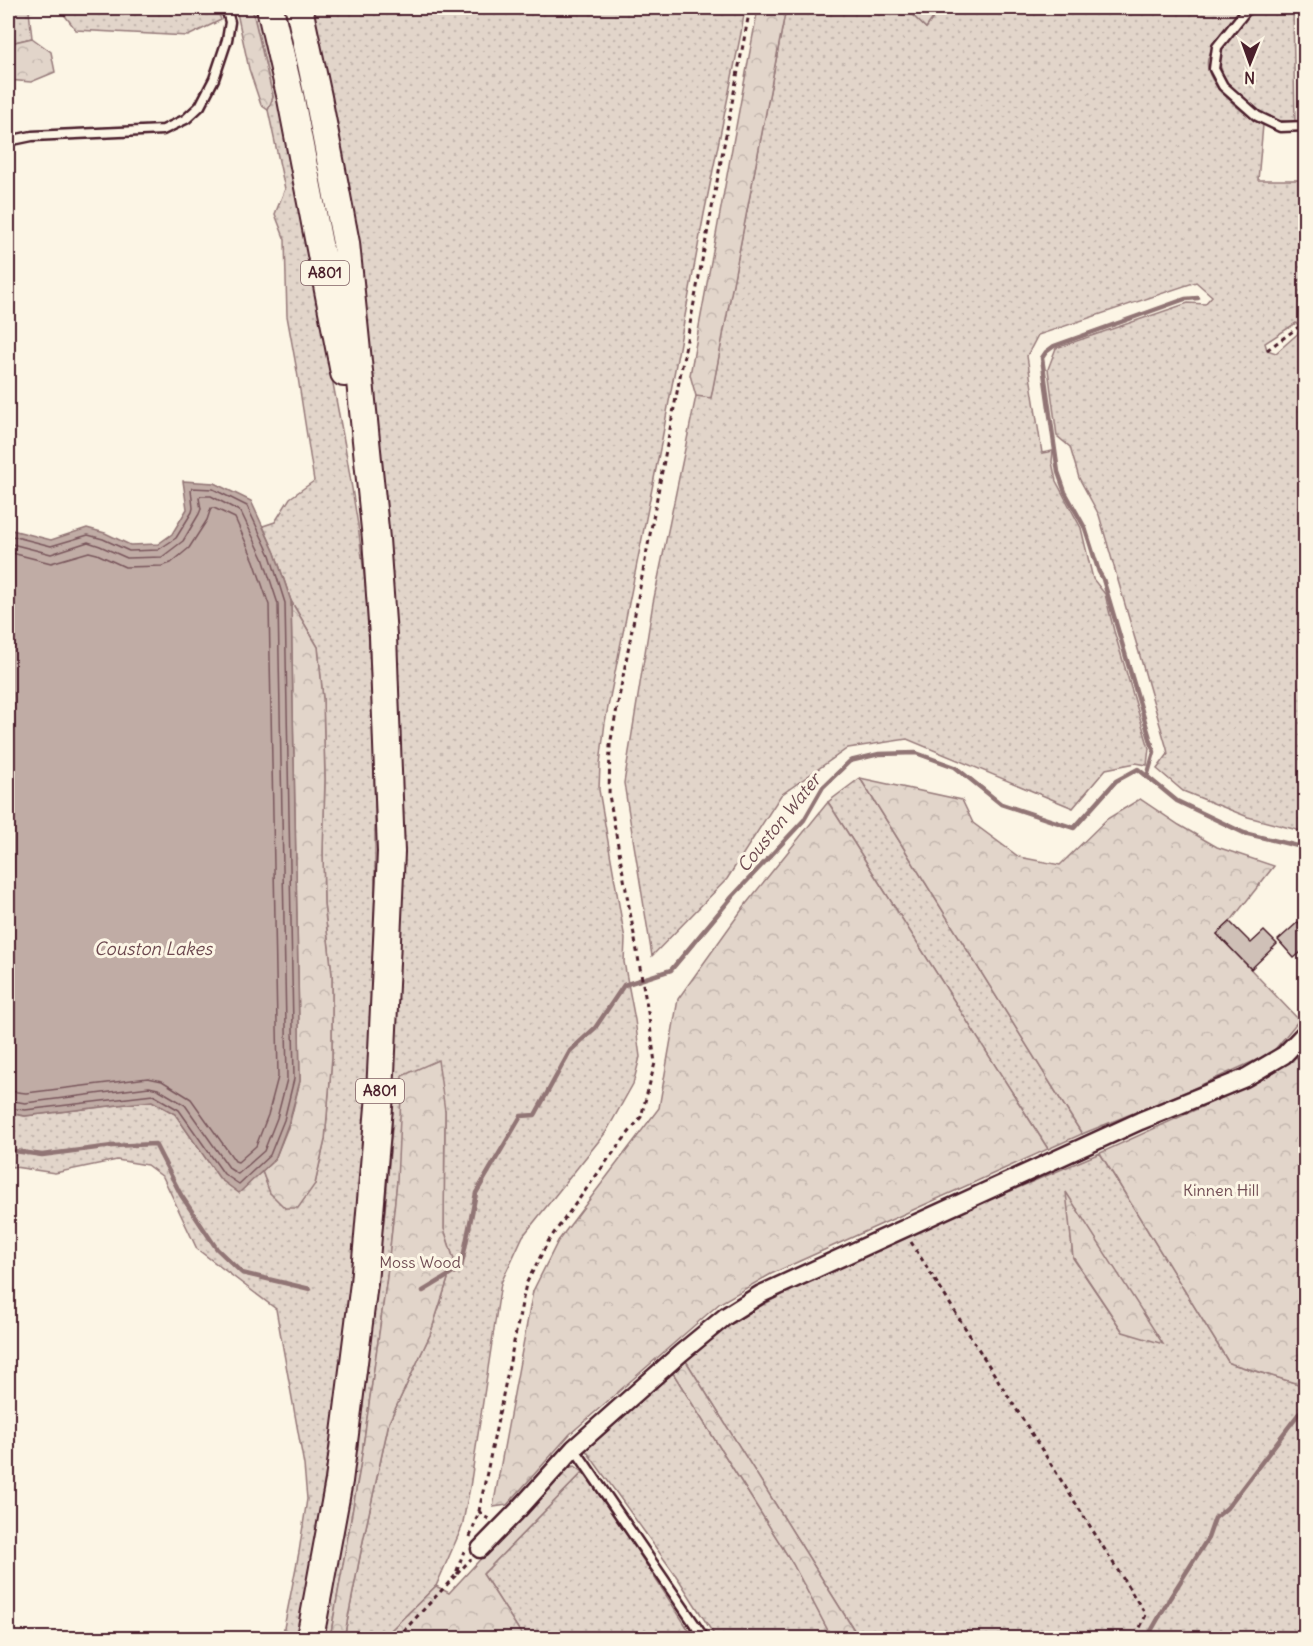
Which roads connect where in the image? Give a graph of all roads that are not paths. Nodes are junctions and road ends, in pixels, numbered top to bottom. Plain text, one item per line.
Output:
1 (226, 8) edge
2 (270, 8) edge
3 (298, 8) edge
4 (1248, 8) edge
5 (1305, 126) edge
6 (8, 141) edge
7 (376, 539) junction
8 (1305, 1032) edge
9 (574, 1448) junction
10 (480, 1549) road end
11 (310, 1638) edge
12 (704, 1638) edge

1 - 6 lane
2 - 7 main road, A801
3 - 7 main road, A801
4 - 5 lane
7 - 11 main road, A801
8 - 9 street
9 - 10 street
9 - 12 lane

